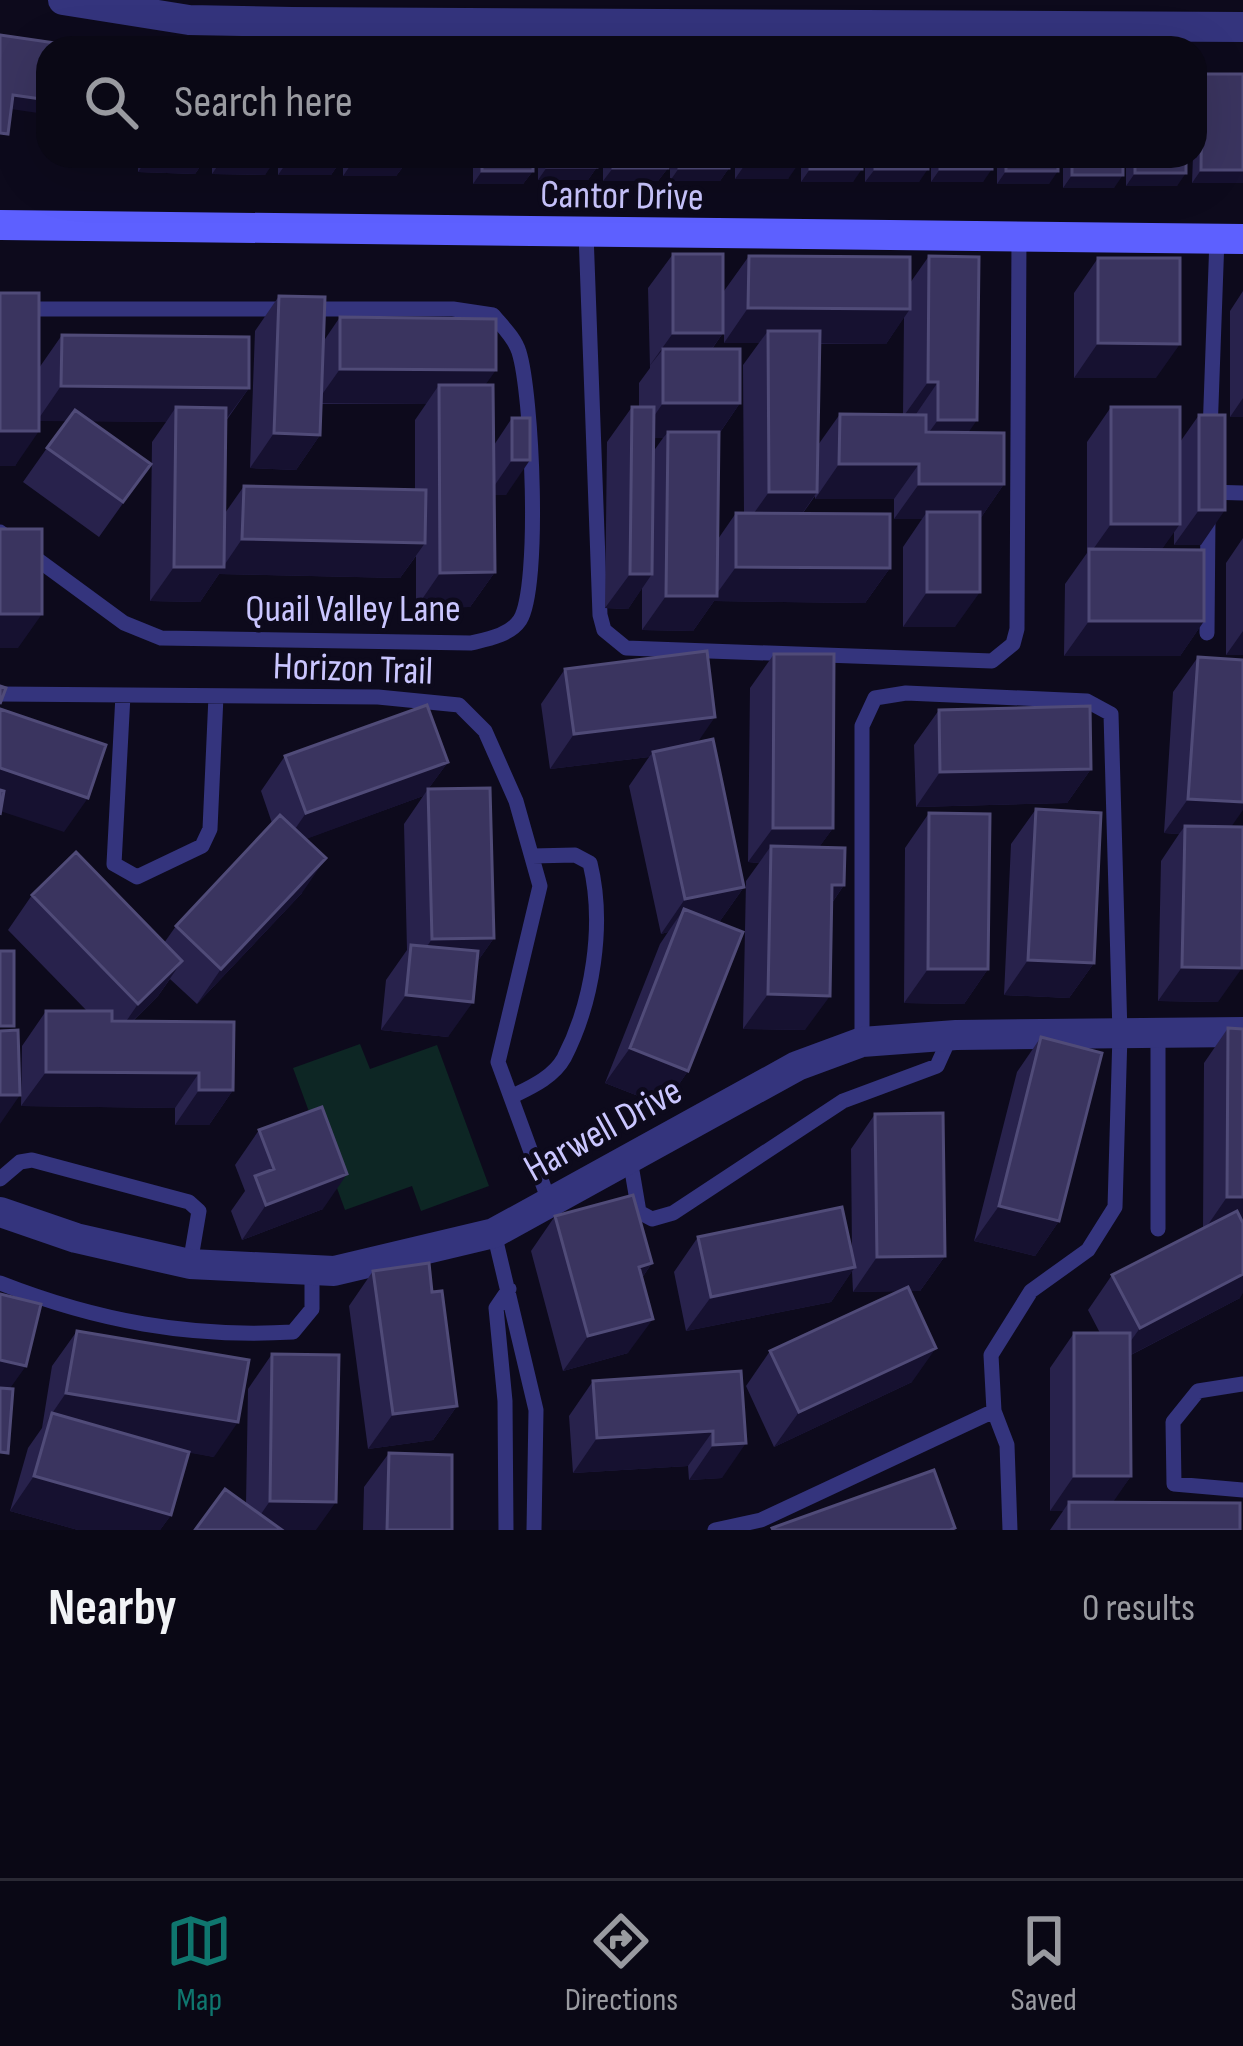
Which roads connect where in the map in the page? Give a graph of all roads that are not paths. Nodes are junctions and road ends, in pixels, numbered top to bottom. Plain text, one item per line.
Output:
1 (63, 0) edge
2 (1068, 11) edge
3 (722, 12) edge
4 (1243, 27) edge
5 (0, 225) edge
6 (586, 233) junction
7 (1019, 237) junction
8 (1230, 239) edge
9 (0, 309) edge
10 (1210, 446) edge
11 (1209, 469) edge
12 (1208, 492) junction
13 (1243, 493) edge
14 (0, 532) edge
15 (1207, 633) edge
16 (0, 694) edge
17 (123, 695) junction
18 (216, 696) junction
19 (532, 856) junction
20 (1158, 1032) junction
21 (1243, 1032) edge
22 (1120, 1034) junction
23 (951, 1035) junction
24 (862, 1042) junction
25 (511, 1097) junction
26 (629, 1159) junction
27 (0, 1179) edge
28 (549, 1201) junction
29 (0, 1213) edge
30 (1158, 1229) dead end
31 (494, 1232) junction
32 (190, 1264) junction
33 (312, 1271) junction
34 (0, 1283) edge
35 (509, 1289) junction
36 (1243, 1384) edge
37 (994, 1412) junction
38 (1243, 1490) edge
39 (506, 1530) edge
40 (534, 1530) edge
41 (716, 1530) edge
42 (1010, 1530) edge

1 - 3 street
2 - 3 street
2 - 4 street
5 - 6 street, Cantor Drive
6 - 7 street, Cantor Drive
6 - 7 lane
7 - 8 street, Cantor Drive
8 - 10 lane
9 - 14 lane, Quail Valley Lane
11 - 12 lane
12 - 13 lane
12 - 15 lane
16 - 17 lane, Horizon Trail
17 - 18 lane, Horizon Trail
17 - 18 lane
18 - 19 lane, Horizon Trail
19 - 25 lane, Horizon Trail
19 - 25 lane
20 - 21 street, Harwell Drive
20 - 22 street, Harwell Drive
20 - 30 lane
22 - 23 street, Harwell Drive
22 - 24 lane
22 - 37 lane
23 - 24 street, Harwell Drive
23 - 26 lane
24 - 26 street, Harwell Drive
25 - 28 lane, Horizon Trail
26 - 28 street, Harwell Drive
27 - 32 lane
28 - 31 street, Harwell Drive
29 - 32 street, Harwell Drive
31 - 33 street, Harwell Drive
31 - 35 lane
32 - 33 street, Harwell Drive
33 - 34 lane
35 - 39 lane
35 - 40 lane
36 - 38 lane
37 - 41 lane
37 - 42 lane

